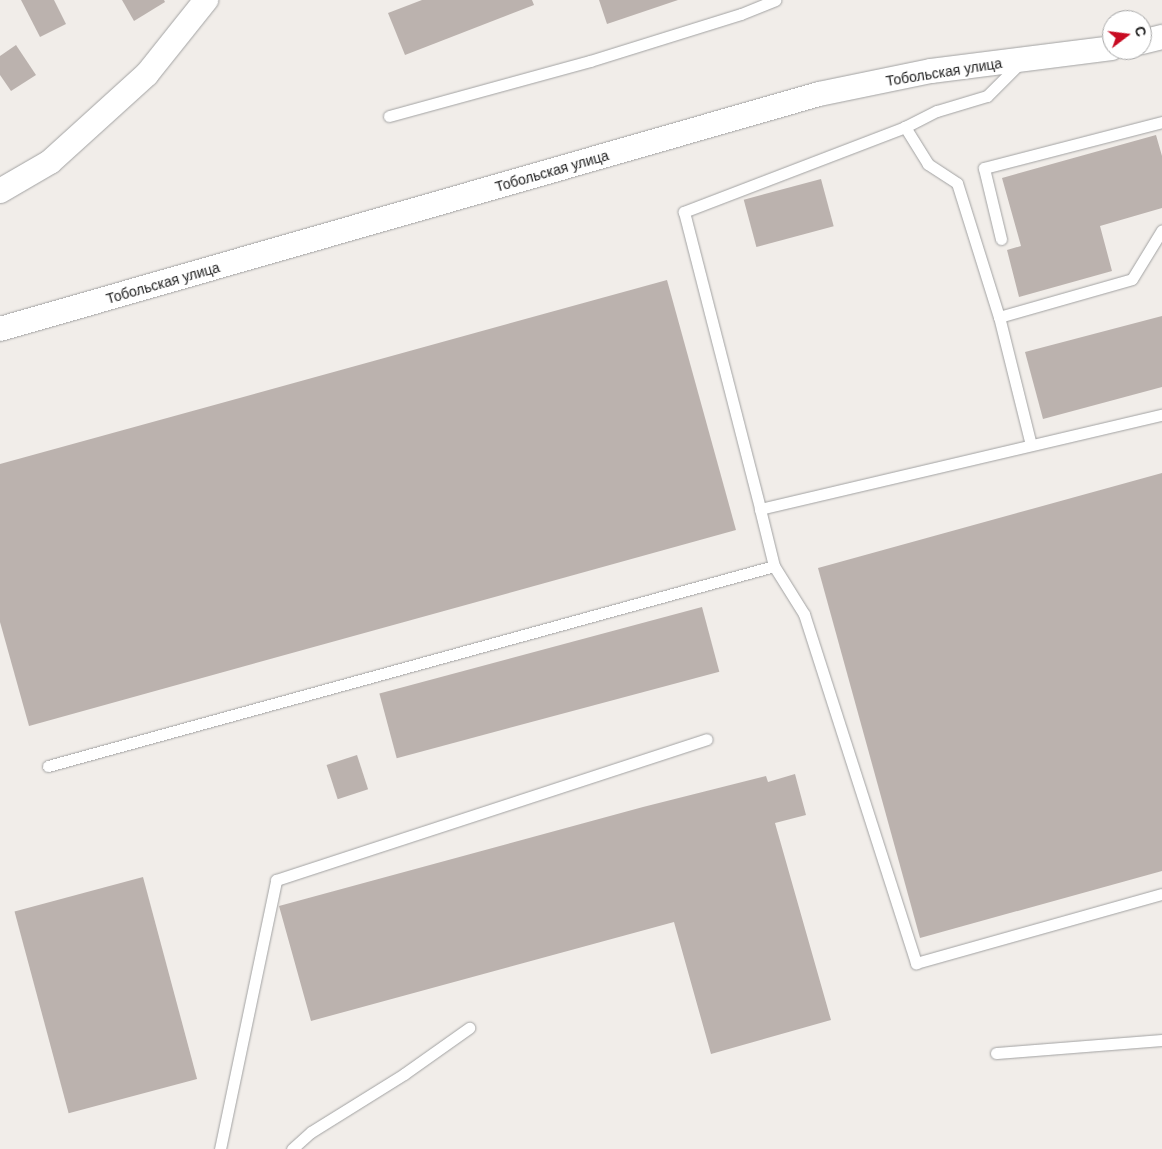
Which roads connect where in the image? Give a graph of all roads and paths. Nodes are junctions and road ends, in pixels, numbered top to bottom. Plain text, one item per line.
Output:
1 (206, 0) edge
2 (775, 0) edge
3 (1102, 49) edge
4 (1023, 60) junction
5 (390, 116) dead end
6 (1162, 122) edge
7 (905, 127) junction
8 (0, 191) edge
9 (1162, 230) edge
10 (1001, 239) dead end
11 (999, 317) junction
12 (0, 329) edge
13 (1162, 415) edge
14 (1031, 445) junction
15 (760, 509) junction
16 (774, 566) junction
17 (707, 739) dead end
18 (48, 766) dead end
19 (1162, 894) edge
20 (469, 1028) dead end
21 (1162, 1040) edge
22 (996, 1053) dead end
23 (220, 1149) edge
24 (292, 1149) edge

1 - 8 street
2 - 5 lane
3 - 4 street, Тобольская улица
4 - 7 lane
4 - 12 street, Тобольская улица
6 - 10 lane
7 - 11 lane
7 - 15 lane
9 - 11 lane
11 - 14 lane
13 - 14 lane
14 - 15 lane
15 - 16 lane
16 - 18 lane
16 - 19 lane
17 - 23 lane
20 - 24 lane
21 - 22 lane

